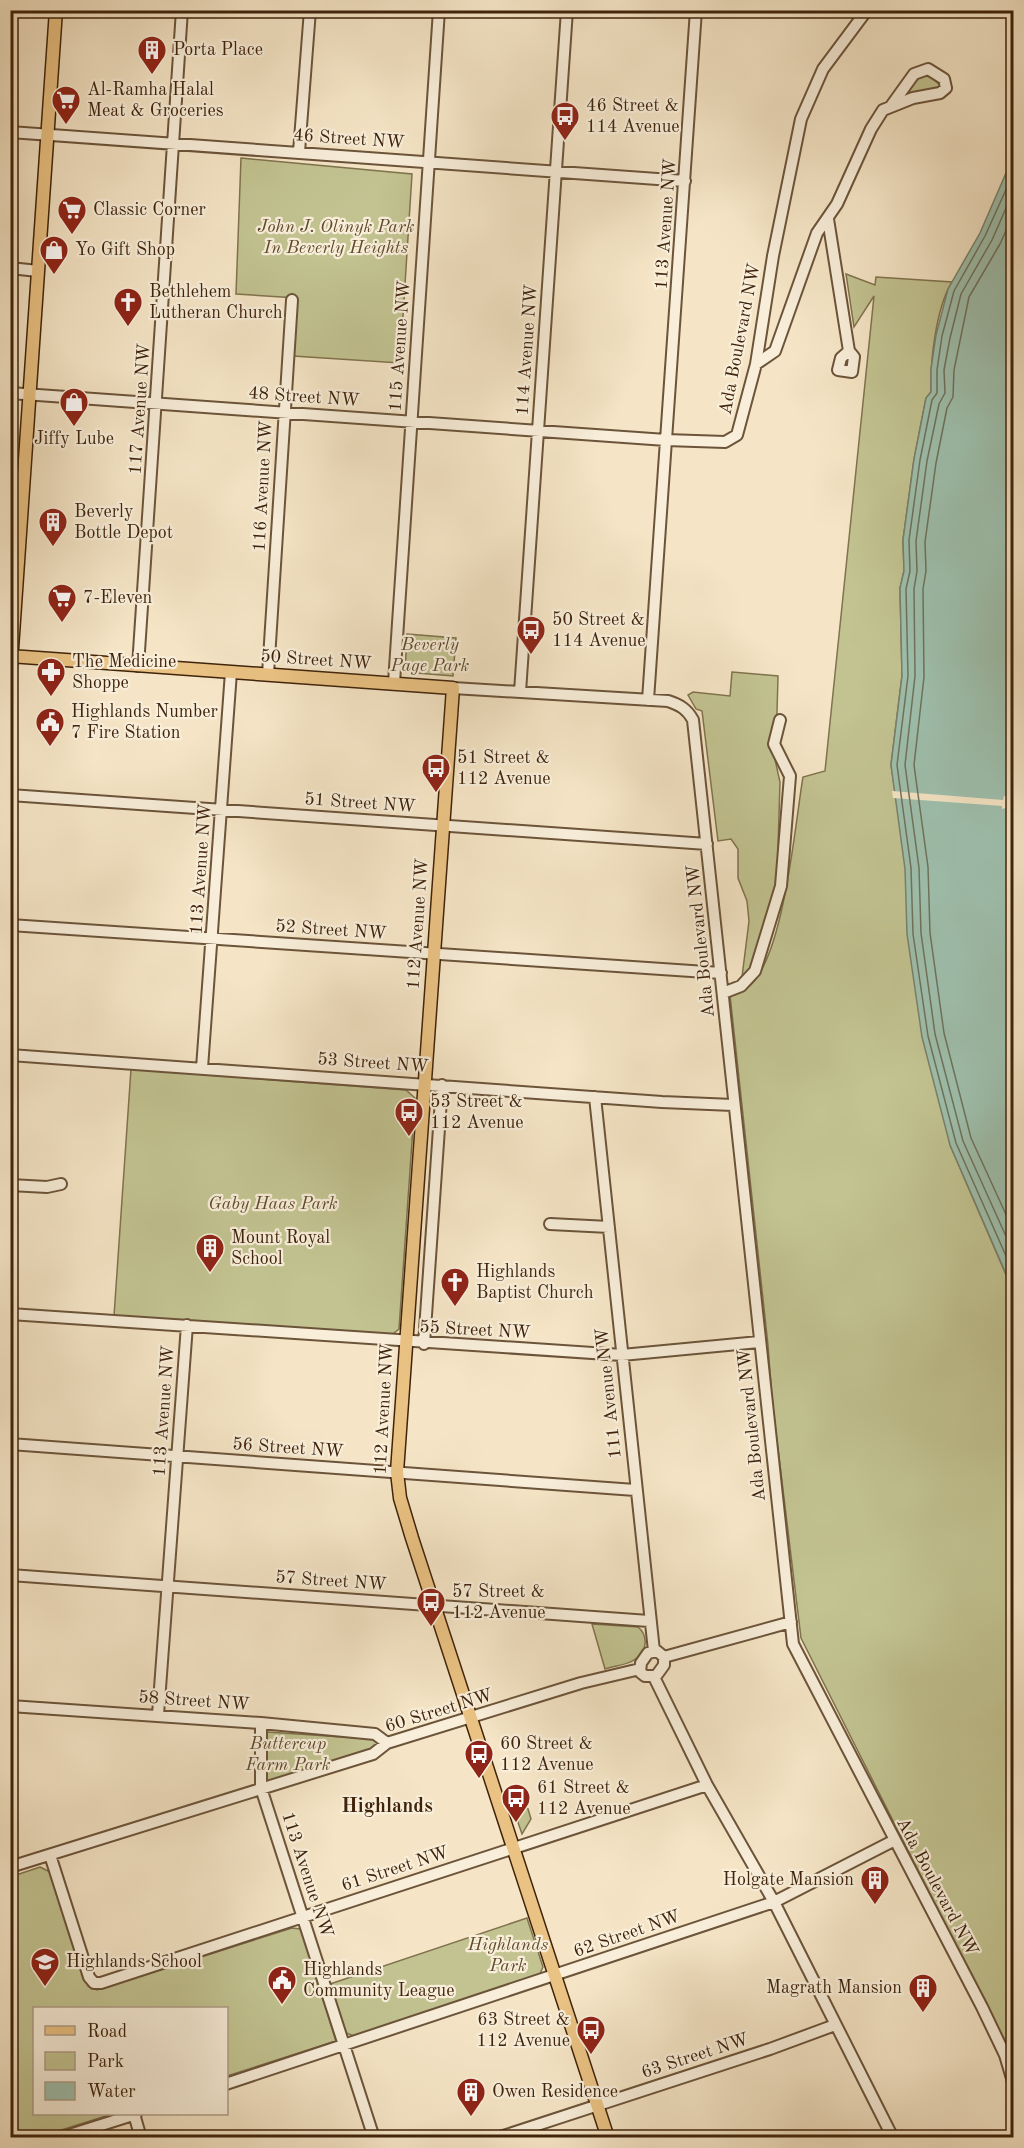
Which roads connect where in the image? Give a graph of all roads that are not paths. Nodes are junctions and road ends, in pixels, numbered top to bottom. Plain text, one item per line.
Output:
1 (56, 10) edge
2 (182, 10) edge
3 (310, 10) edge
4 (439, 10) edge
5 (567, 10) edge
6 (696, 10) edge
7 (867, 10) edge
8 (891, 106) junction
9 (10, 132) edge
10 (48, 135) junction
11 (172, 143) junction
12 (299, 152) junction
13 (429, 162) junction
14 (556, 171) junction
15 (685, 181) junction
16 (828, 219) junction
17 (10, 268) edge
18 (38, 271) junction
19 (292, 300) dead end
20 (849, 351) dead end
21 (756, 364) junction
22 (10, 393) edge
23 (30, 394) junction
24 (157, 403) junction
25 (284, 412) junction
26 (411, 421) junction
27 (538, 430) junction
28 (666, 440) junction
29 (15, 525) edge
30 (11, 656) edge
31 (138, 666) junction
32 (231, 672) junction
33 (268, 675) junction
34 (10, 678) edge
35 (394, 683) junction
36 (453, 688) junction
37 (520, 692) junction
38 (648, 700) junction
39 (688, 712) joint
40 (780, 720) dead end
41 (10, 795) edge
42 (222, 810) junction
43 (443, 825) junction
44 (707, 844) junction
45 (10, 925) edge
46 (212, 939) junction
47 (434, 954) junction
48 (720, 974) junction
49 (723, 993) junction
50 (10, 1055) edge
51 (202, 1068) junction
52 (425, 1083) junction
53 (442, 1085) junction
54 (595, 1097) junction
55 (733, 1105) junction
56 (61, 1184) dead end
57 (10, 1185) edge
58 (550, 1224) dead end
59 (609, 1227) junction
60 (10, 1314) edge
61 (187, 1324) junction
62 (406, 1342) junction
63 (759, 1342) junction
64 (424, 1344) junction
65 (622, 1355) junction
66 (10, 1444) edge
67 (177, 1456) junction
68 (397, 1472) junction
69 (635, 1490) junction
70 (10, 1575) edge
71 (167, 1586) junction
72 (435, 1605) junction
73 (649, 1621) junction
74 (791, 1622) junction
75 (659, 1654) junction
76 (640, 1669) junction
77 (654, 1677) junction
78 (10, 1706) edge
79 (158, 1715) junction
80 (471, 1719) junction
81 (261, 1723) junction
82 (387, 1743) junction
83 (707, 1785) junction
84 (261, 1788) junction
85 (893, 1840) junction
86 (513, 1847) junction
87 (50, 1855) junction
88 (10, 1867) edge
89 (774, 1902) junction
90 (302, 1916) junction
91 (554, 1976) junction
92 (835, 2025) junction
93 (344, 2045) junction
94 (228, 2083) edge
95 (1014, 2085) edge
96 (597, 2105) junction
97 (132, 2115) edge
98 (135, 2115) edge
99 (60, 2138) edge
100 (141, 2138) edge
101 (374, 2138) edge
102 (497, 2138) edge
103 (608, 2138) edge
104 (893, 2138) edge

1 - 10 main road
2 - 11 street, 117 Avenue NW
3 - 12 street
4 - 13 street, 115 Avenue NW
5 - 14 street, 114 Avenue NW
6 - 15 street, 113 Avenue NW
7 - 21 street, Ada Boulevard NW
8 - 8 street
8 - 16 street
9 - 10 street, 46 Street NW
10 - 11 street, 46 Street NW
10 - 18 main road
11 - 12 street, 46 Street NW
11 - 24 street, 117 Avenue NW
12 - 13 street, 46 Street NW
13 - 14 street, 46 Street NW
13 - 26 street, 115 Avenue NW
14 - 15 street, 46 Street NW
14 - 27 street, 114 Avenue NW
15 - 28 street, 113 Avenue NW
16 - 20 street
16 - 21 street
17 - 18 street
18 - 23 main road
19 - 25 street, 116 Avenue NW
21 - 28 street, Ada Boulevard NW
22 - 23 street, 48 Street NW
23 - 24 street, 48 Street NW
23 - 29 main road
24 - 25 street, 48 Street NW
24 - 31 street, 117 Avenue NW
25 - 26 street, 48 Street NW
25 - 33 street, 116 Avenue NW
26 - 27 street, 48 Street NW
26 - 35 street, 115 Avenue NW
27 - 28 street, 48 Street NW
27 - 37 street, 114 Avenue NW
28 - 38 street
29 - 30 main road
30 - 31 main road, 50 Street NW
30 - 34 main road
31 - 32 main road, 50 Street NW
32 - 33 main road, 50 Street NW
32 - 42 street, 113 Avenue NW
33 - 35 main road, 50 Street NW
35 - 36 main road, 50 Street NW
36 - 37 street, 50 Street NW
36 - 43 main road, 112 Avenue NW
37 - 38 street, 50 Street NW
38 - 39 street, 50 Street NW
39 - 44 street, Ada Boulevard NW
40 - 49 street
41 - 42 street, 51 Street NW
42 - 43 street, 51 Street NW
42 - 46 street, 113 Avenue NW
43 - 44 street, 51 Street NW
43 - 47 main road, 112 Avenue NW
44 - 48 street, Ada Boulevard NW
45 - 46 street, 52 Street NW
46 - 47 street, 52 Street NW
46 - 51 street, 113 Avenue NW
47 - 48 street, 52 Street NW
47 - 52 main road, 112 Avenue NW
48 - 49 street, Ada Boulevard NW
49 - 55 street, Ada Boulevard NW
50 - 51 street, 53 Street NW
51 - 52 street, 53 Street NW
52 - 53 street, 53 Street NW
52 - 62 main road, 112 Avenue NW
53 - 54 street, 53 Street NW
53 - 64 street, 112 Avenue NW
54 - 55 street, 53 Street NW
54 - 59 street, 111 Avenue NW
55 - 63 street, Ada Boulevard NW
56 - 57 street
58 - 59 street
59 - 65 street, 111 Avenue NW
60 - 61 street, 55 Street NW
61 - 62 street, 55 Street NW
61 - 67 street, 113 Avenue NW
62 - 64 street, 55 Street NW
62 - 68 main road, 112 Avenue NW
63 - 65 street, 55 Street NW
63 - 74 street, Ada Boulevard NW
64 - 65 street, 55 Street NW
65 - 69 street, 111 Avenue NW
66 - 67 street, 56 Street NW
67 - 68 street, 56 Street NW
67 - 71 street, 113 Avenue NW
68 - 69 street, 56 Street NW
68 - 72 main road, 112 Avenue NW
69 - 73 street, 111 Avenue NW
70 - 71 street, 57 Street NW
71 - 72 street, 57 Street NW
71 - 79 street, 113 Avenue NW
72 - 73 street, 57 Street NW
72 - 80 main road, 112 Avenue NW
73 - 75 street, 111 Avenue NW
74 - 75 street
74 - 85 street, Ada Boulevard NW
75 - 76 street
75 - 77 street
76 - 77 street
76 - 80 street, 60 Street NW
77 - 83 street
78 - 79 street, 58 Street NW
79 - 81 street, 58 Street NW
80 - 82 street, 60 Street NW
80 - 86 main road, 112 Avenue NW
81 - 82 street, 58 Street NW
81 - 84 street, 113 Avenue NW
82 - 84 street, 60 Street NW
83 - 86 street, 61 Street NW
83 - 89 street
84 - 87 street, 60 Street NW
84 - 90 street, 113 Avenue NW
85 - 89 street, 62 Street NW
85 - 95 street, Ada Boulevard NW
86 - 90 street, 61 Street NW
86 - 91 main road, 112 Avenue NW
87 - 88 street, 60 Street NW
87 - 90 street, 61 Street NW
89 - 91 street, 62 Street NW
89 - 92 street
90 - 93 street, 113 Avenue NW
91 - 93 street, 62 Street NW
91 - 96 main road, 112 Avenue NW
92 - 96 street, 63 Street NW
92 - 104 street
93 - 94 street, 62 Street NW
93 - 101 street, 113 Avenue NW
96 - 102 street, 63 Street NW
96 - 103 main road, 112 Avenue NW
97 - 99 street
98 - 100 street

